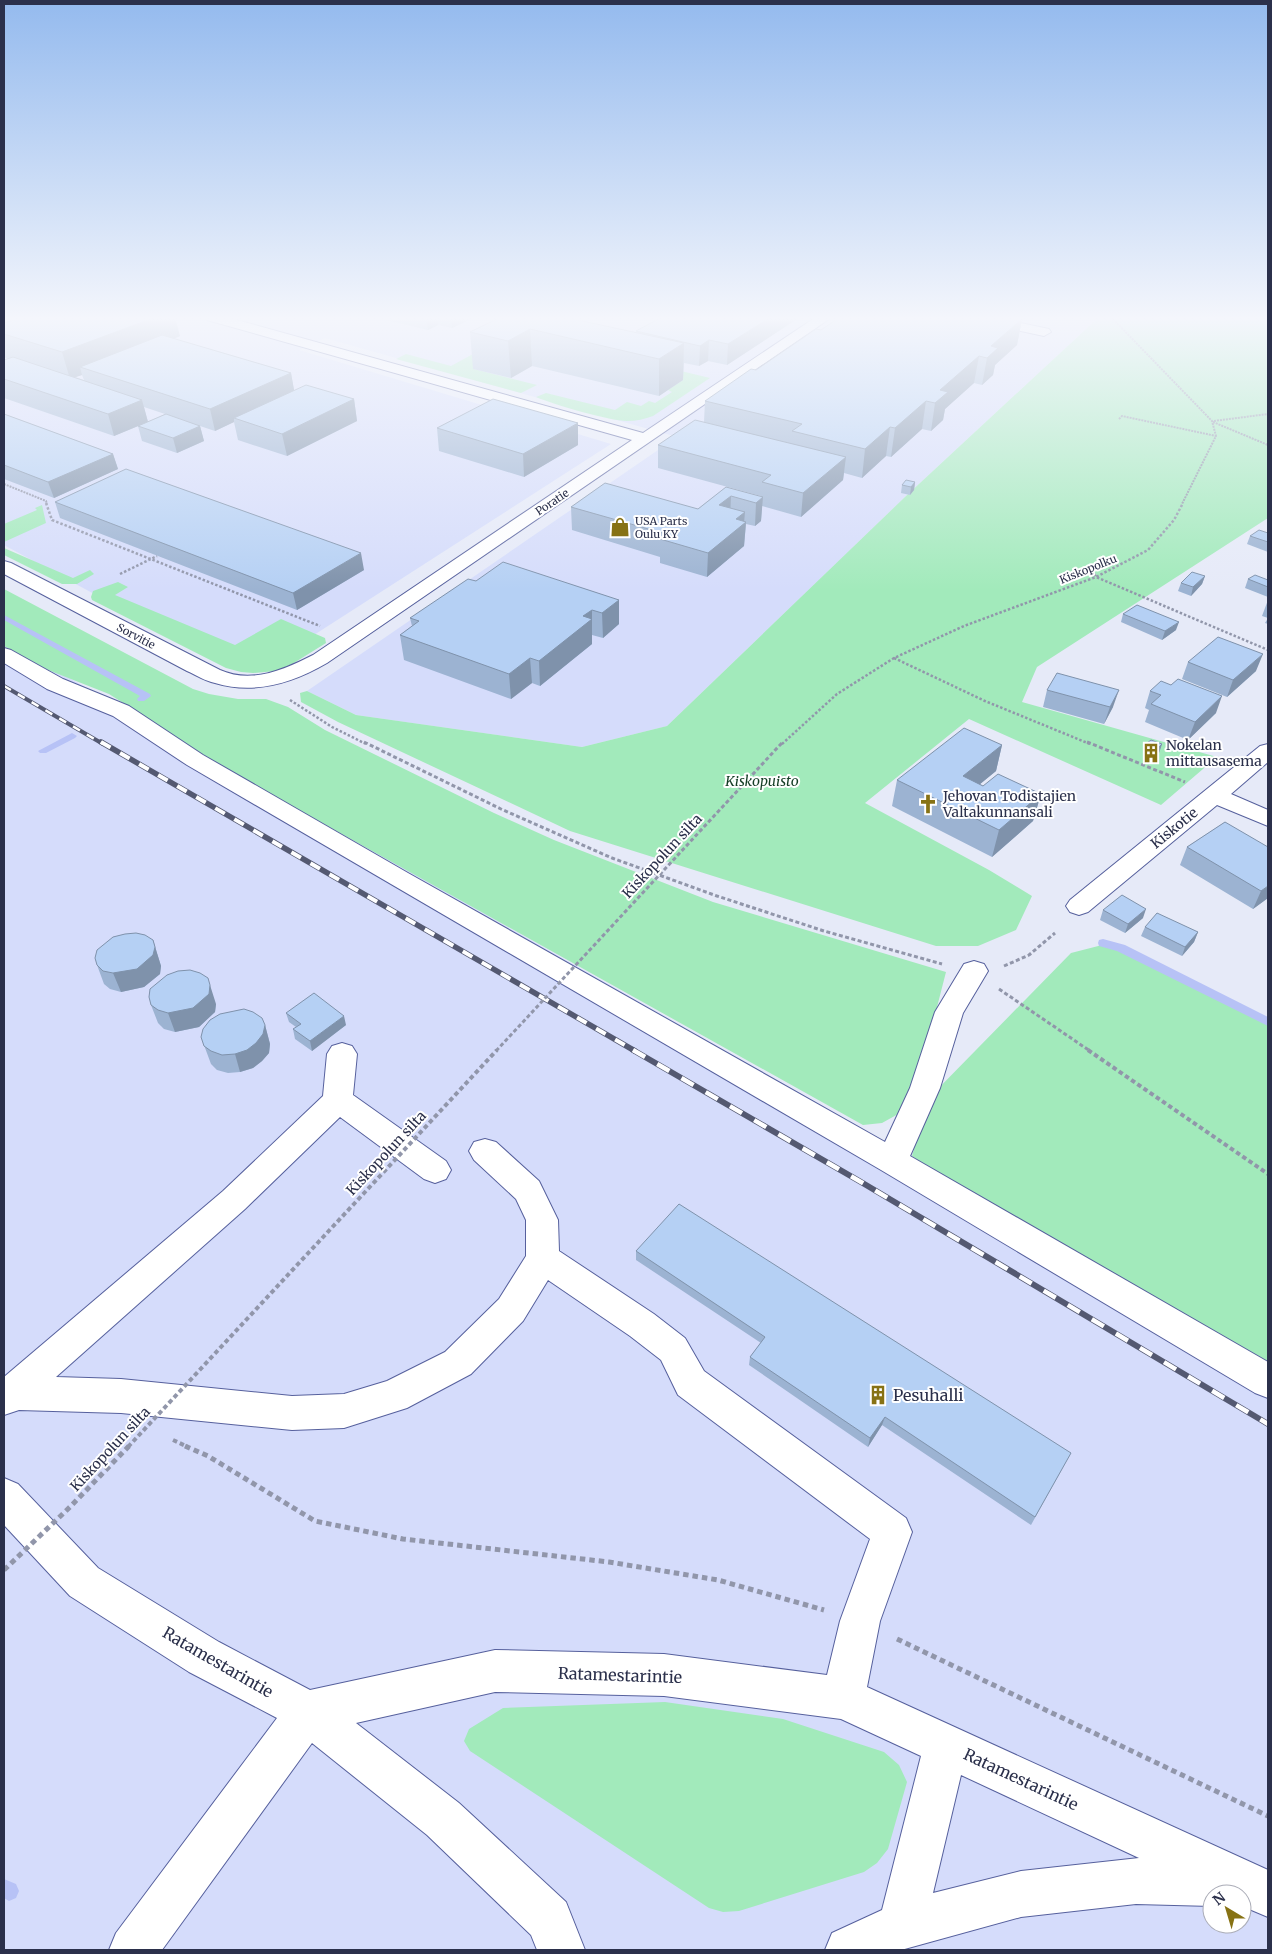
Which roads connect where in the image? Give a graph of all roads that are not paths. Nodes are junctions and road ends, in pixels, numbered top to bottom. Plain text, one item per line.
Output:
1 (537, 408) edge
2 (690, 408) edge
3 (645, 439) junction
4 (4, 567) edge
5 (4, 654) edge
6 (275, 680) joint
7 (1268, 751) edge
8 (1214, 795) junction
9 (1268, 819) edge
10 (1079, 906) dead end
11 (974, 971) road end
12 (342, 1054) dead end
13 (338, 1100) junction
14 (485, 1151) dead end
15 (892, 1161) junction
16 (435, 1170) dead end
17 (543, 1258) junction
18 (1268, 1381) edge
19 (8, 1397) edge
20 (4, 1497) edge
21 (843, 1698) junction
22 (308, 1712) junction
23 (946, 1744) junction
24 (1258, 1889) edge
25 (902, 1925) junction
26 (133, 1950) edge
27 (561, 1950) edge
28 (849, 1950) edge

1 - 3 street
2 - 3 street, Poratie
3 - 6 street, Poratie
4 - 6 street, Sorvitie
5 - 15 street
7 - 8 street, Kiskotie
8 - 9 street
8 - 10 street, Kiskotie
11 - 15 street
12 - 13 street
13 - 16 street
13 - 19 street
14 - 17 street
15 - 18 street
17 - 19 street
17 - 21 street
20 - 22 street, Ratamestarintie
21 - 22 street, Ratamestarintie
21 - 23 street, Ratamestarintie
22 - 26 street
22 - 27 street
23 - 24 street, Ratamestarintie
23 - 25 street
24 - 25 street
25 - 28 street

